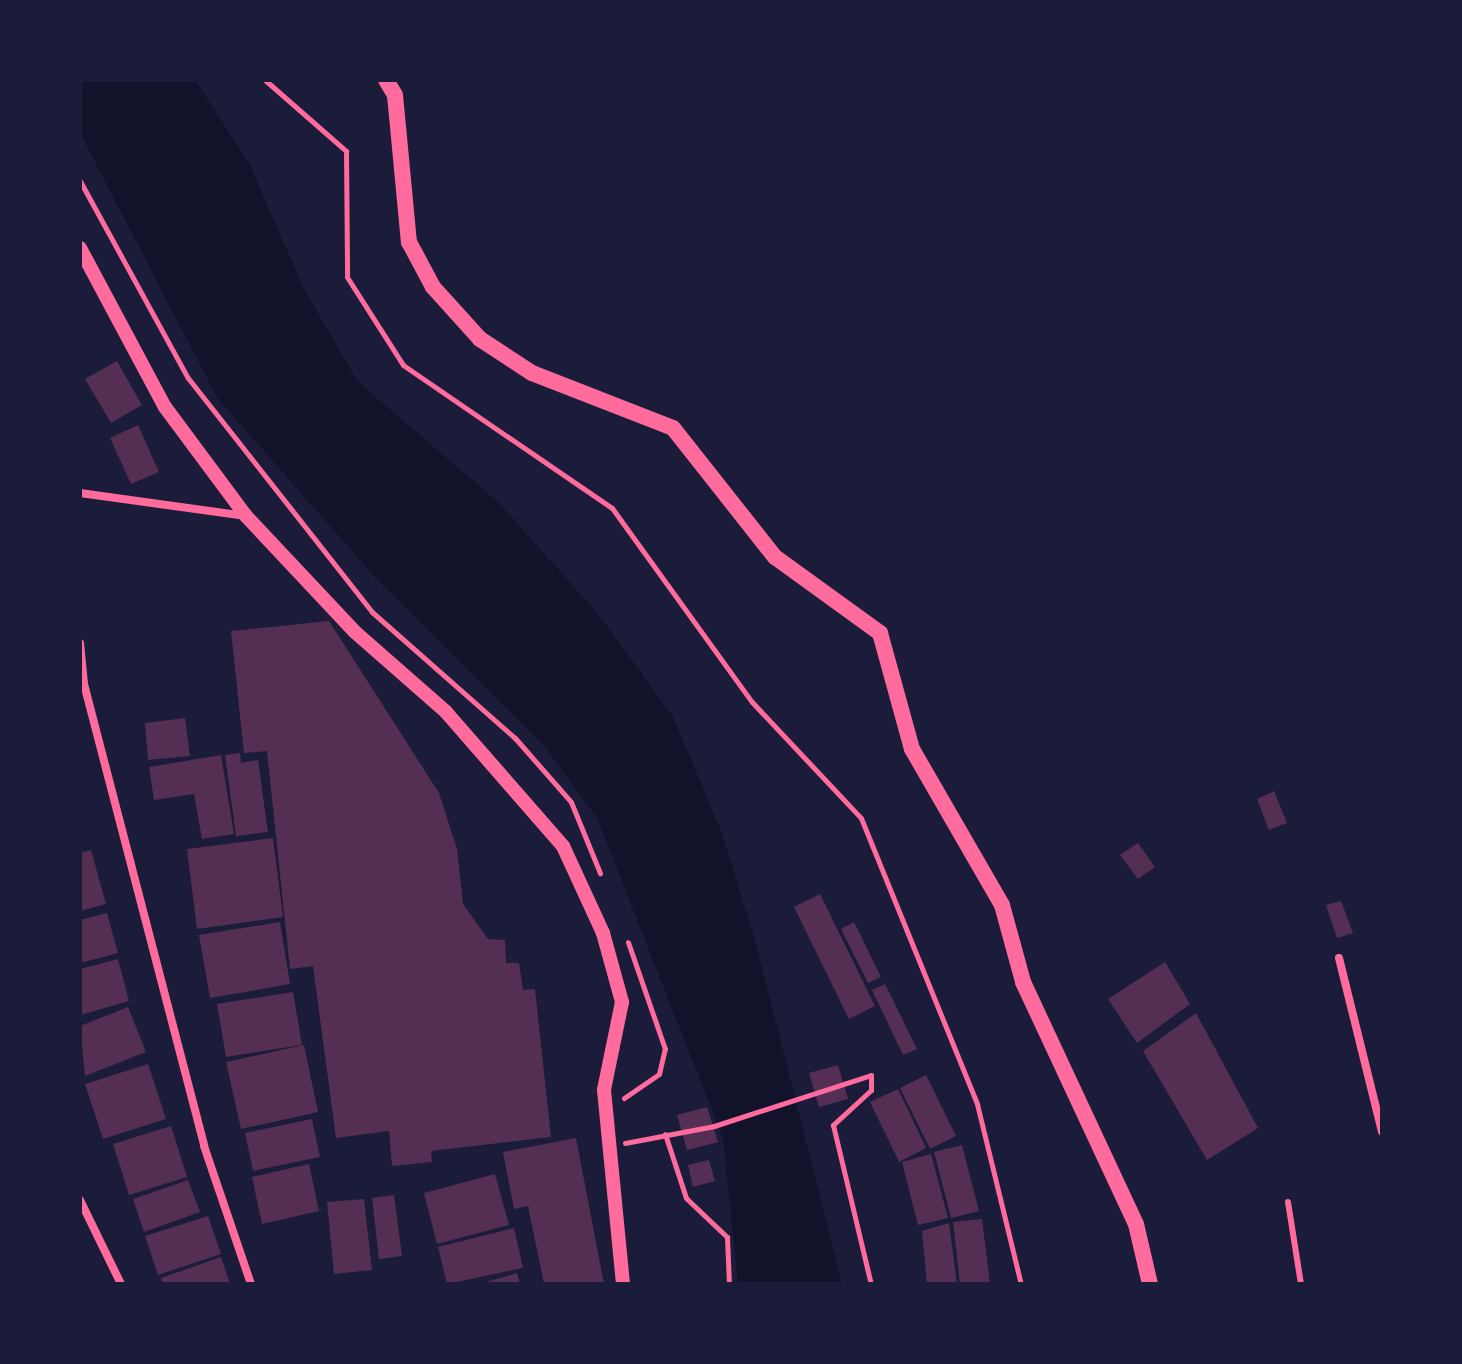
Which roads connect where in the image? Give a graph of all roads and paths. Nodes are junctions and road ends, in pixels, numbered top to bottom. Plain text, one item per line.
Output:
1 (265, 80) edge
2 (386, 80) edge
3 (80, 248) edge
4 (80, 493) edge
5 (246, 516) junction
6 (80, 643) edge
7 (1339, 958) dead end
8 (1382, 1132) edge
9 (665, 1134) junction
10 (604, 1147) junction
11 (80, 1200) edge
12 (1288, 1202) dead end
13 (121, 1284) edge
14 (251, 1284) edge
15 (623, 1284) edge
16 (729, 1284) edge
17 (871, 1284) edge
18 (1021, 1284) edge
19 (1150, 1284) edge
20 (1301, 1284) edge

1 - 18 path
2 - 19 main road
3 - 5 street
4 - 5 street
5 - 10 street
6 - 14 street
7 - 8 street
9 - 10 path
9 - 16 path
9 - 17 path
10 - 15 street
11 - 13 street
12 - 20 lane

